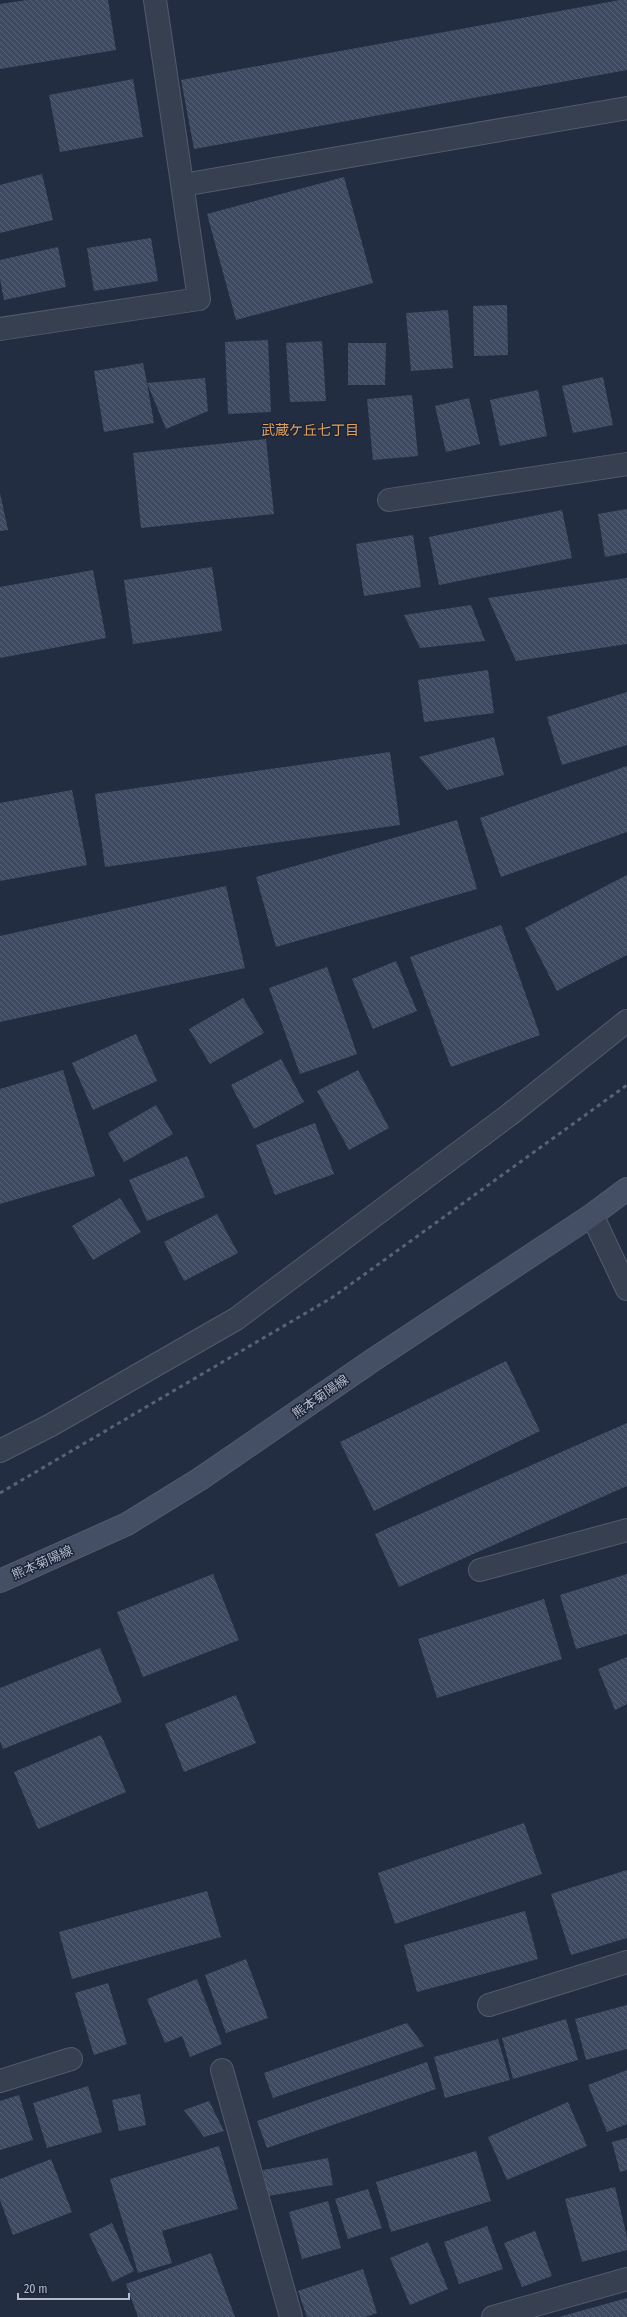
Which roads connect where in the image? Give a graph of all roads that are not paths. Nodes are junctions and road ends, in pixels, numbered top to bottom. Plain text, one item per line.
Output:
1 (155, 0) edge
2 (627, 108) edge
3 (183, 185) junction
4 (0, 329) edge
5 (627, 464) edge
6 (389, 500) dead end
7 (627, 1021) edge
8 (627, 1189) edge
9 (592, 1214) junction
10 (627, 1289) edge
11 (0, 1451) edge
12 (627, 1530) edge
13 (480, 1570) dead end
14 (0, 1581) edge
15 (627, 1962) edge
16 (489, 2005) dead end
17 (71, 2059) dead end
18 (222, 2070) dead end
19 (0, 2081) edge
20 (627, 2279) edge
21 (292, 2317) edge
22 (493, 2317) edge

1 - 3 street
2 - 3 street
3 - 4 street
5 - 6 street
7 - 11 street
8 - 9 main road, 熊本菊陽線
9 - 10 street
9 - 14 main road, 熊本菊陽線
12 - 13 street
15 - 16 street
17 - 19 street
18 - 21 street
20 - 22 street

